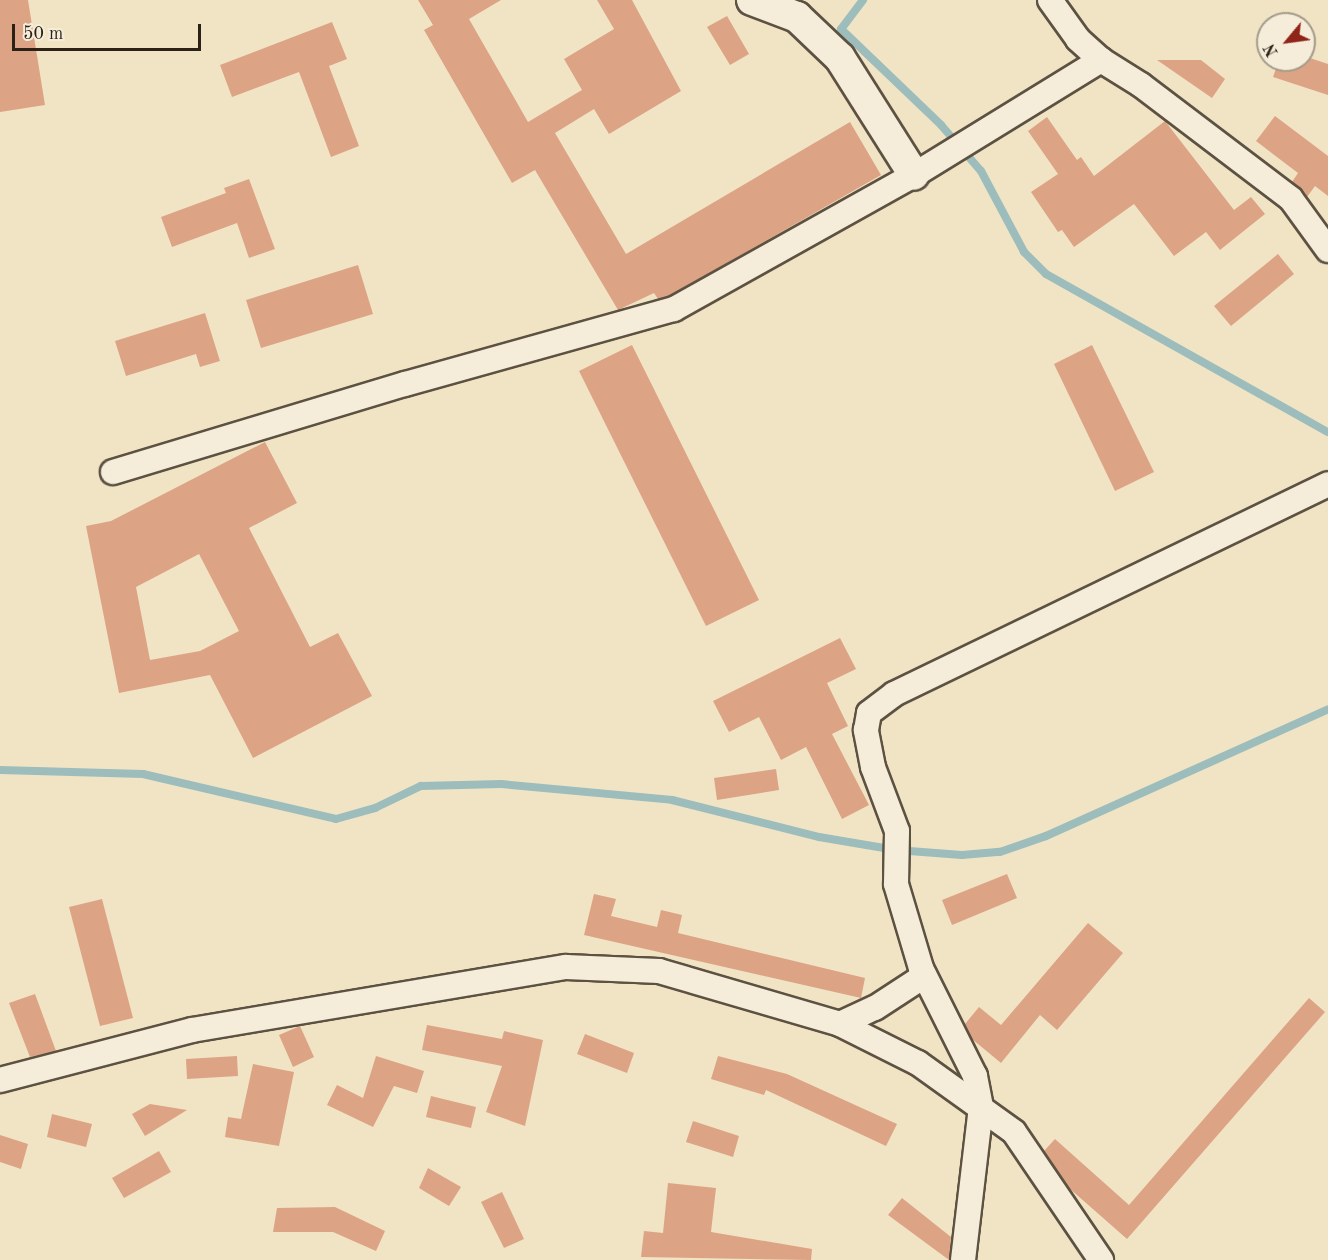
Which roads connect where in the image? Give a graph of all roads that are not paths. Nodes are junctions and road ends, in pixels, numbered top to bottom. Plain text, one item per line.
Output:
1 (752, 0) edge
2 (1050, 0) edge
3 (1101, 60) junction
4 (914, 175) junction
5 (1318, 221) edge
6 (1328, 250) edge
7 (113, 472) dead end
8 (1328, 484) edge
9 (924, 976) junction
10 (840, 1024) junction
11 (0, 1080) edge
12 (981, 1107) junction
13 (963, 1260) edge
14 (1101, 1260) edge

1 - 4 street
2 - 3 street
3 - 4 street
3 - 5 street
4 - 7 street
5 - 6 street
8 - 9 street
9 - 10 street
9 - 12 street
10 - 11 street
10 - 12 street
12 - 13 street
12 - 14 street

